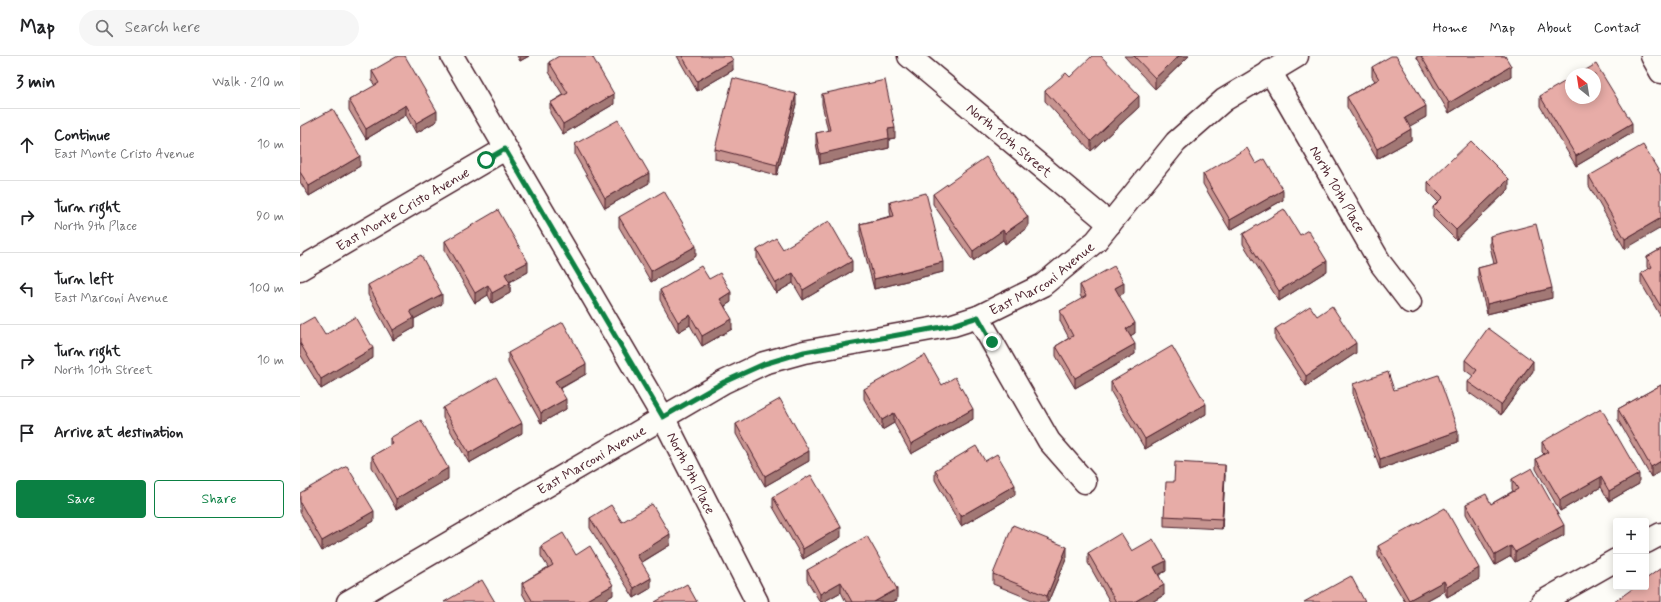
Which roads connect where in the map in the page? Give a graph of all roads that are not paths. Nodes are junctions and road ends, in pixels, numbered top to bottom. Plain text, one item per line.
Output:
1 (452, 56) edge
2 (908, 56) edge
3 (1296, 56) edge
4 (1652, 56) edge
5 (1270, 71) junction
6 (1661, 72) edge
7 (505, 149) junction
8 (1110, 224) junction
9 (300, 269) edge
10 (1410, 302) dead end
11 (978, 317) junction
12 (663, 417) junction
13 (1085, 482) dead end
14 (1661, 534) edge
15 (1649, 540) edge
16 (1613, 562) edge
17 (358, 599) edge
18 (757, 602) edge
19 (1542, 602) edge

1 - 7 street, North 9th Place
2 - 8 street, North 10th Street
3 - 5 street, East Marconi Avenue
4 - 6 street
5 - 8 street, East Marconi Avenue
5 - 10 street, North 10th Place
7 - 9 street, East Monte Cristo Avenue
7 - 12 street, North 9th Place
8 - 11 street, East Marconi Avenue
11 - 12 street, East Marconi Avenue
11 - 13 street
12 - 17 street, East Marconi Avenue
12 - 18 street, North 9th Place
14 - 15 street
16 - 19 street

